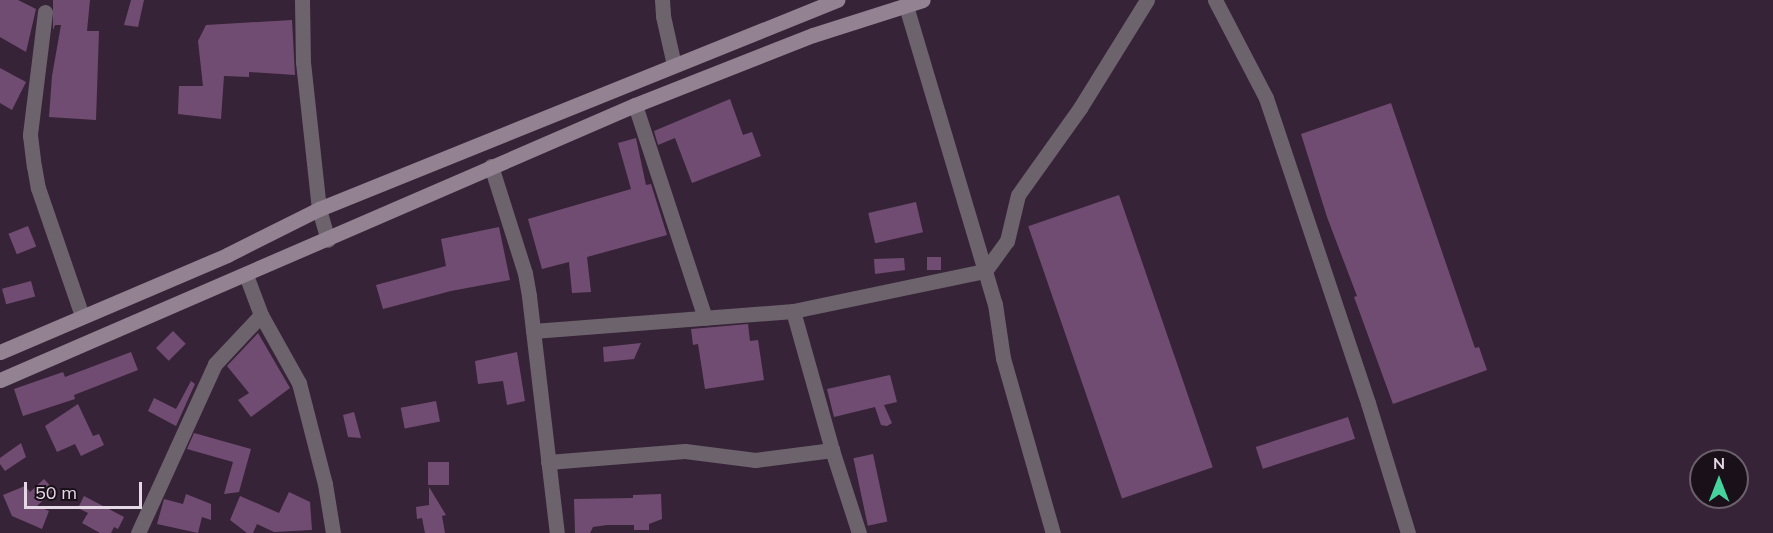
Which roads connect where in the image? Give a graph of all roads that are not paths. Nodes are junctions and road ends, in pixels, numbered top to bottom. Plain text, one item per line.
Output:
1 (302, 0) edge
2 (837, 0) edge
3 (923, 0) edge
4 (1147, 0) edge
5 (1215, 0) edge
6 (661, 1) edge
7 (906, 6) junction
8 (45, 12) dead end
9 (674, 65) junction
10 (635, 105) junction
11 (490, 166) junction
12 (318, 209) junction
13 (328, 240) junction
14 (985, 271) junction
15 (246, 275) junction
16 (793, 311) junction
17 (261, 315) junction
18 (82, 316) junction
19 (705, 318) junction
20 (533, 331) junction
21 (0, 352) edge
22 (0, 380) edge
23 (832, 450) junction
24 (548, 462) junction
25 (138, 533) edge
26 (333, 533) edge
27 (557, 533) edge
28 (860, 533) edge
29 (1053, 533) edge
30 (1408, 533) edge

1 - 12 street
2 - 9 main road
3 - 7 main road
4 - 14 street
5 - 30 street
6 - 9 street
7 - 10 main road
7 - 14 street
8 - 18 street
9 - 12 main road
10 - 11 main road
10 - 19 street
11 - 13 main road
11 - 20 street
12 - 13 street
12 - 18 main road
13 - 15 main road
14 - 16 street
14 - 29 street
15 - 17 street
15 - 22 main road
16 - 19 street
16 - 23 street
17 - 25 street
17 - 26 street
18 - 21 main road
19 - 20 street
20 - 24 street
23 - 24 street
23 - 28 street
24 - 27 street

